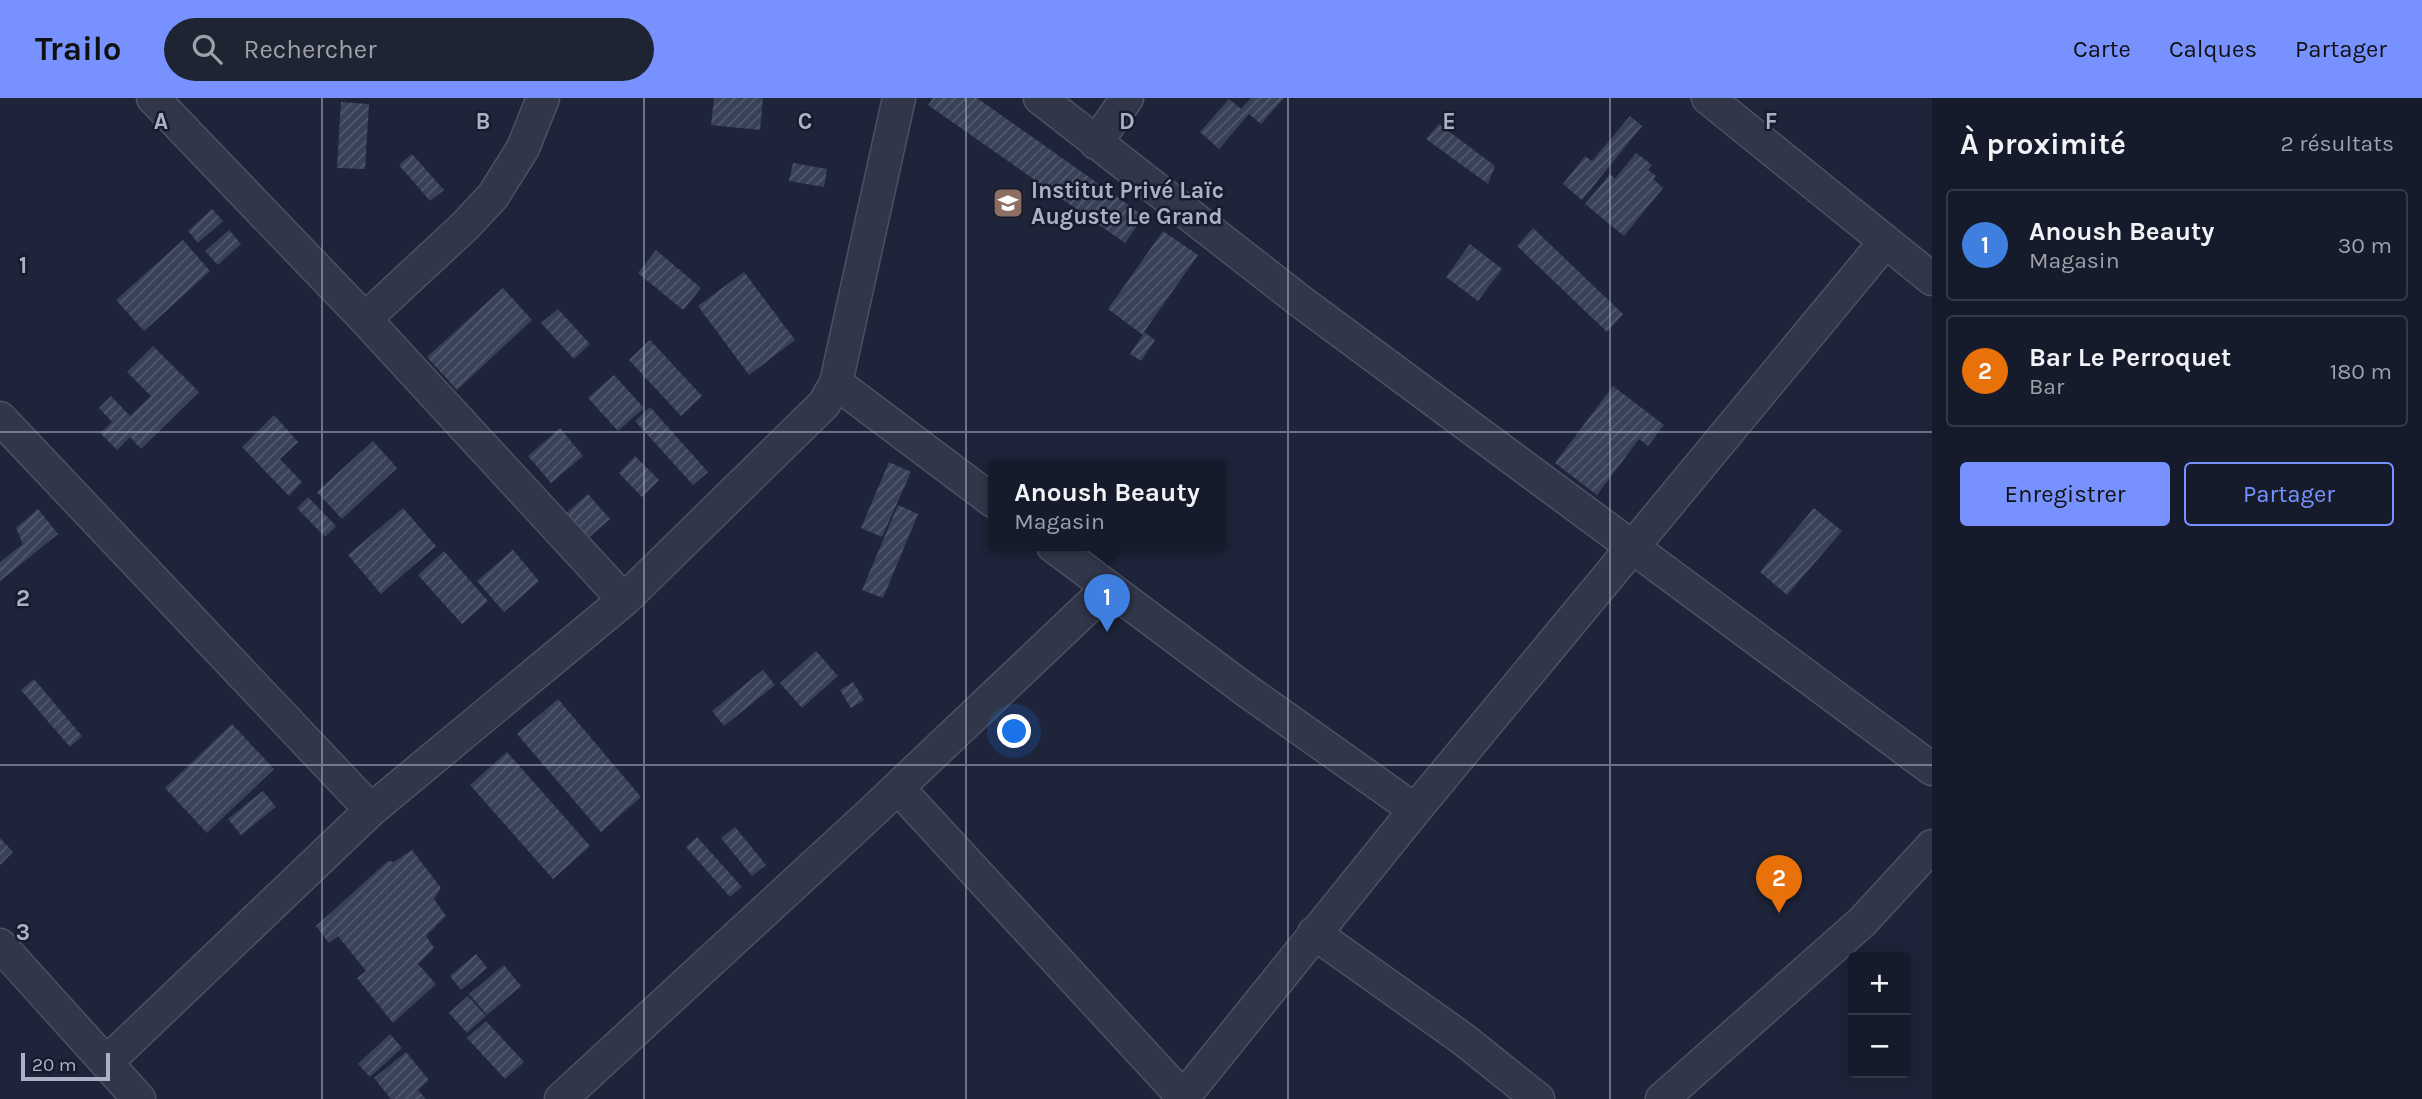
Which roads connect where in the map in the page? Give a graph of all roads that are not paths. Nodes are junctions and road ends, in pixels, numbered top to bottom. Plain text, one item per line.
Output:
1 (153, 98) edge
2 (543, 98) edge
3 (899, 98) edge
4 (1040, 98) edge
5 (1127, 98) edge
6 (1707, 98) edge
7 (1096, 143) junction
8 (1885, 242) junction
9 (1932, 279) edge
10 (365, 319) junction
11 (836, 383) junction
12 (0, 418) edge
13 (988, 497) edge
14 (1633, 548) junction
15 (1060, 551) edge
16 (1108, 588) junction
17 (624, 600) junction
18 (1932, 769) edge
19 (898, 788) junction
20 (371, 810) junction
21 (1415, 810) junction
22 (1932, 846) edge
23 (1314, 933) junction
24 (0, 945) edge
25 (106, 1063) junction
26 (581, 1093) edge
27 (1183, 1098) edge
28 (139, 1099) edge
29 (1538, 1099) edge
30 (1662, 1099) edge

1 - 10 street
2 - 10 street
3 - 11 street
4 - 7 street
5 - 7 street
6 - 8 street
7 - 14 street
8 - 9 street
8 - 14 street
10 - 17 street
11 - 13 street
11 - 17 street
12 - 20 street
14 - 18 street
14 - 21 street
15 - 16 street
16 - 19 street
16 - 21 street
17 - 20 street
19 - 26 street
19 - 27 street
20 - 25 street
21 - 23 street
22 - 30 street
23 - 27 street
23 - 29 street
24 - 25 street
25 - 28 street

